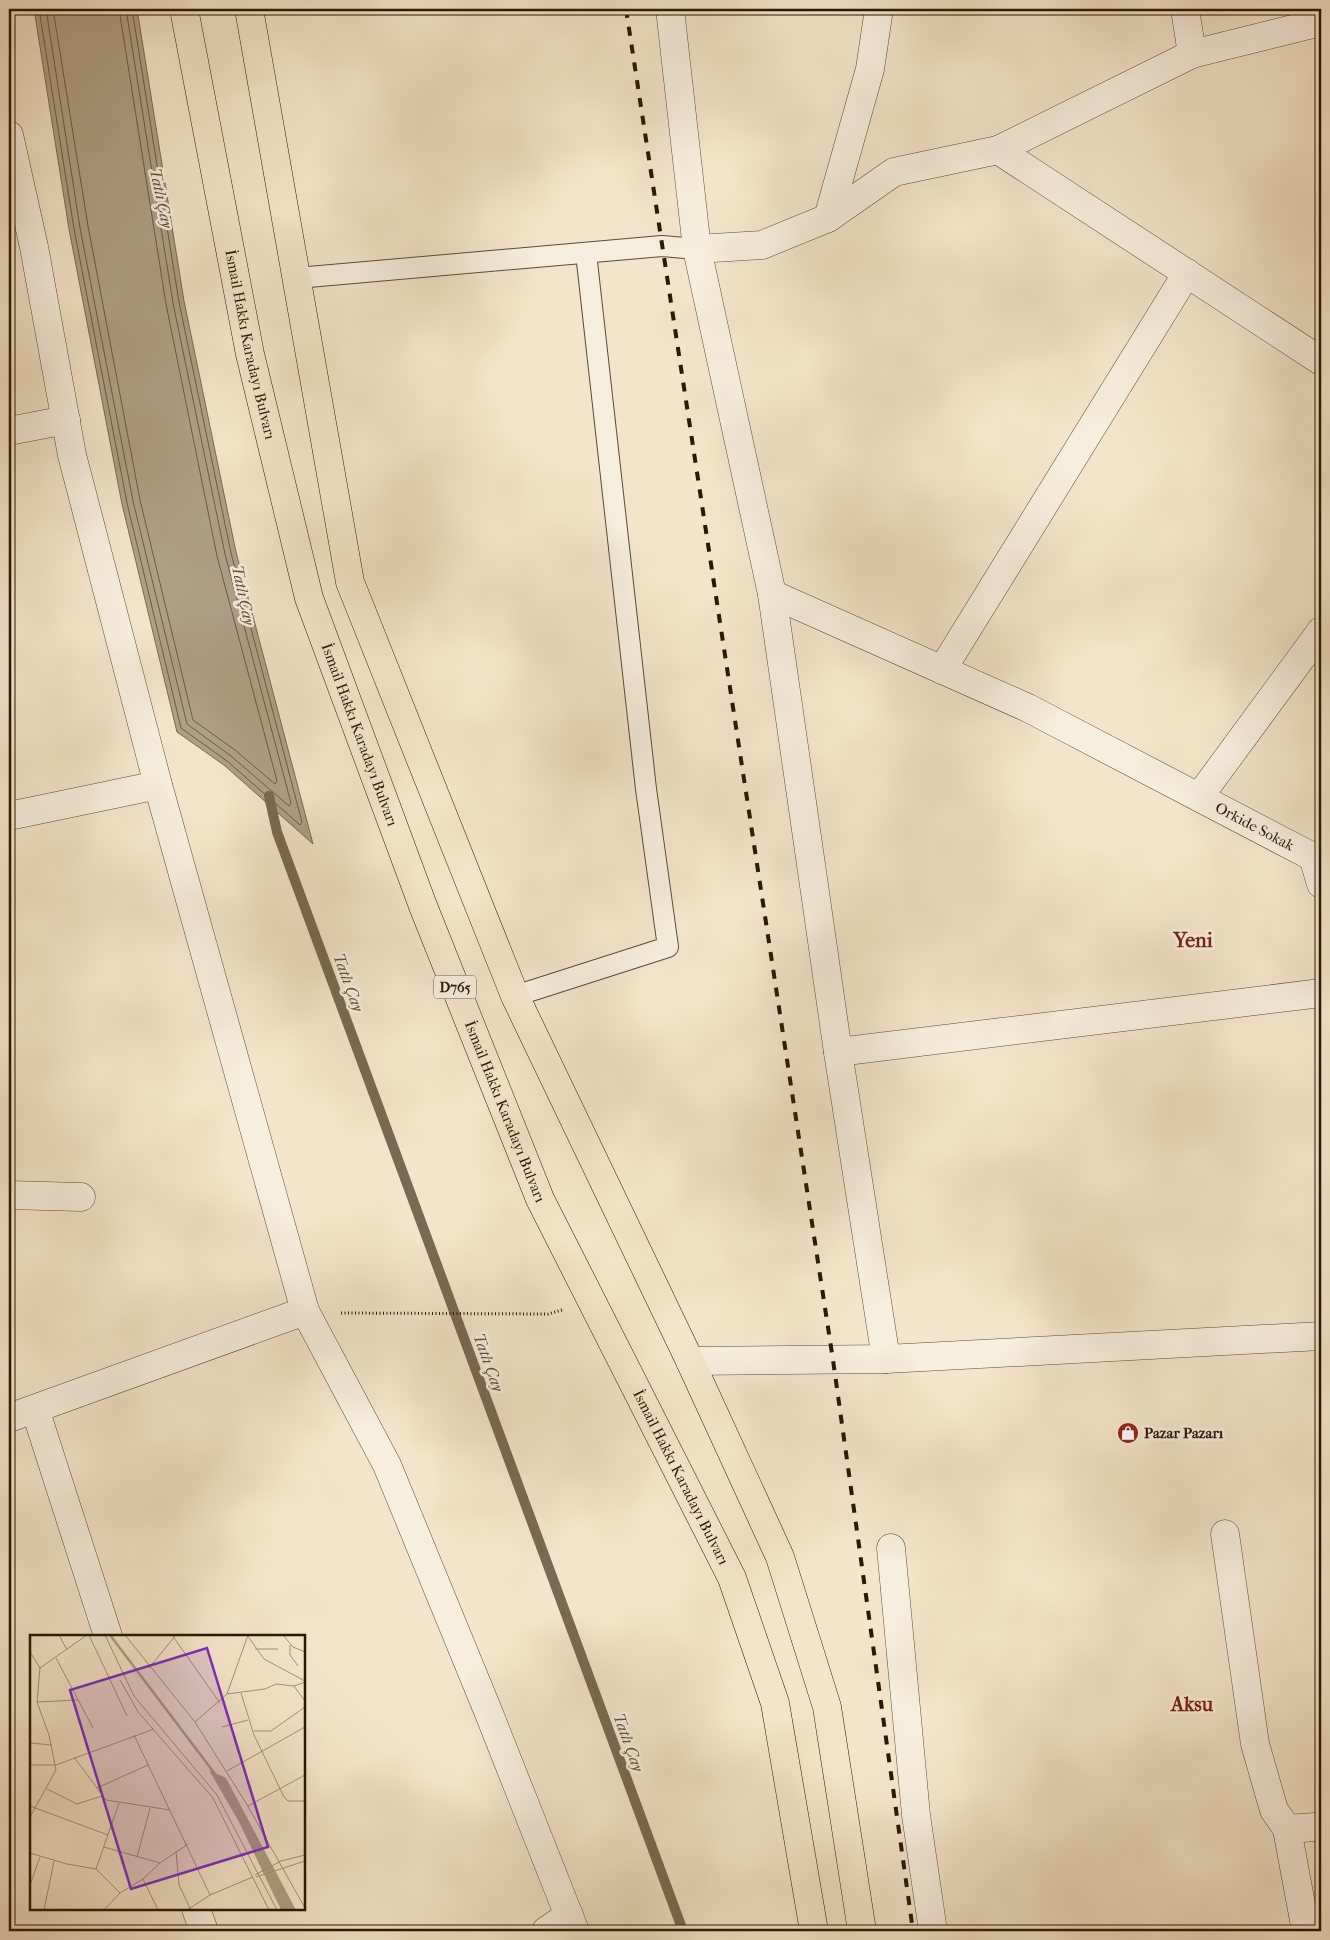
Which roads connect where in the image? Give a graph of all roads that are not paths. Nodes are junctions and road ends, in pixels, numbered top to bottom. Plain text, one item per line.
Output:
1 (184, 9) edge
2 (249, 9) edge
3 (670, 9) edge
4 (879, 9) edge
5 (1185, 9) edge
6 (1321, 22) edge
7 (1192, 54) junction
8 (9, 135) edge
9 (998, 150) junction
10 (828, 218) junction
11 (697, 249) junction
12 (586, 253) junction
13 (1187, 272) junction
14 (296, 278) junction
15 (1321, 361) edge
16 (66, 420) junction
17 (9, 431) edge
18 (772, 594) junction
19 (1321, 631) edge
20 (942, 670) junction
21 (158, 785) junction
22 (1199, 797) junction
23 (9, 816) edge
24 (1321, 884) edge
25 (1321, 993) edge
26 (516, 996) junction
27 (838, 1052) junction
28 (9, 1195) edge
29 (81, 1197) dead end
30 (306, 1311) junction
31 (1321, 1336) edge
32 (886, 1359) junction
33 (690, 1360) junction
34 (34, 1409) junction
35 (9, 1418) edge
36 (1225, 1534) dead end
37 (891, 1548) dead end
38 (108, 1635) edge
39 (1288, 1829) junction
40 (1321, 1829) edge
41 (196, 1910) edge
42 (572, 1923) edge
43 (204, 1931) edge
44 (546, 1931) edge
45 (814, 1931) edge
46 (862, 1931) edge
47 (933, 1931) edge
48 (1306, 1931) edge

1 - 45 highway, İsmail Hakkı Karadayı Bulvarı / D765
2 - 14 highway
3 - 11 street
4 - 10 street
5 - 7 street
6 - 7 street
7 - 9 street
8 - 16 street
9 - 10 street
9 - 13 street
10 - 11 street
11 - 12 lane
11 - 18 street
12 - 14 lane
12 - 26 lane
13 - 15 street
13 - 20 street
14 - 26 highway
16 - 17 street
16 - 21 street
18 - 20 street, Orkide Sokak
18 - 27 street
19 - 22 street
20 - 22 street, Orkide Sokak
21 - 23 street
21 - 30 street
22 - 24 street, Orkide Sokak
25 - 27 street
26 - 33 highway
27 - 32 street
28 - 29 street
30 - 34 street
30 - 42 street
31 - 32 street
32 - 33 street
33 - 46 highway
34 - 35 street
34 - 38 street
36 - 39 street
37 - 47 street
39 - 40 street
39 - 48 street
41 - 43 street
42 - 44 street

